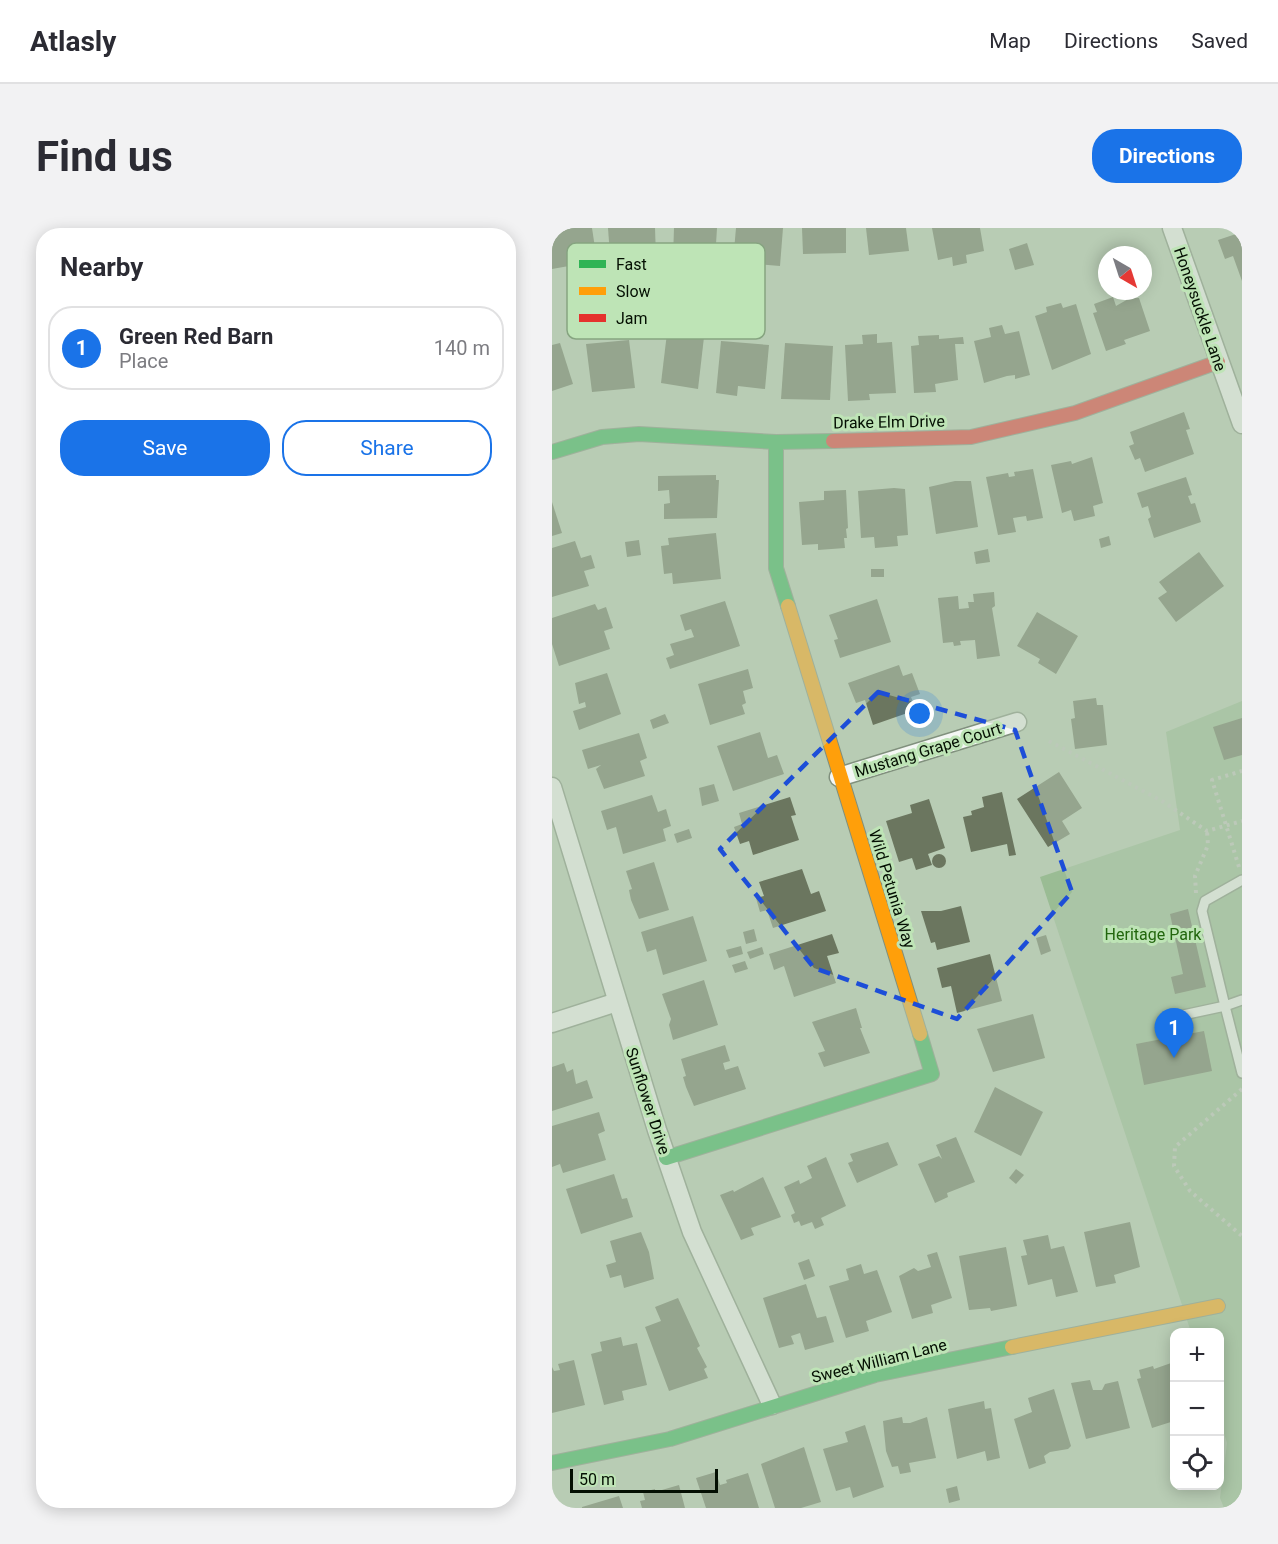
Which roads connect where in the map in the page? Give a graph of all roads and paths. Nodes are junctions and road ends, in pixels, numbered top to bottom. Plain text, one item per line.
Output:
1 (1172, 228) edge
2 (1218, 362) junction
3 (1242, 424) edge
4 (776, 442) junction
5 (552, 452) edge
6 (1017, 722) dead end
7 (1049, 741) dead end
8 (1242, 771) edge
9 (839, 777) junction
10 (552, 787) edge
11 (1242, 821) edge
12 (1227, 826) junction
13 (1207, 831) junction
14 (1240, 869) dead end
15 (1242, 880) edge
16 (1202, 911) junction
17 (1242, 1000) edge
18 (617, 1002) junction
19 (1225, 1006) junction
20 (1174, 1017) dead end
21 (552, 1023) edge
22 (1242, 1073) edge
23 (1242, 1089) edge
24 (666, 1158) junction
25 (1242, 1236) edge
26 (1218, 1306) dead end
27 (772, 1405) junction
28 (552, 1463) edge

1 - 2 street, Honeysuckle Lane
2 - 3 street, Honeysuckle Lane
2 - 4 street, Drake Elm Drive
4 - 5 street, Drake Elm Drive
4 - 9 street, Wild Petunia Way
6 - 9 street, Mustang Grape Court
7 - 13 path
8 - 12 path
9 - 24 street, Wild Petunia Way
10 - 18 street, Sunflower Drive
11 - 12 path
12 - 13 path
12 - 14 path
13 - 16 path
15 - 16 lane
16 - 19 lane
17 - 19 lane
18 - 21 street
18 - 24 street, Sunflower Drive
19 - 20 lane
19 - 22 lane
23 - 25 path
24 - 27 street, Sunflower Drive
26 - 27 street, Sweet William Lane
27 - 28 street, Sweet William Lane

